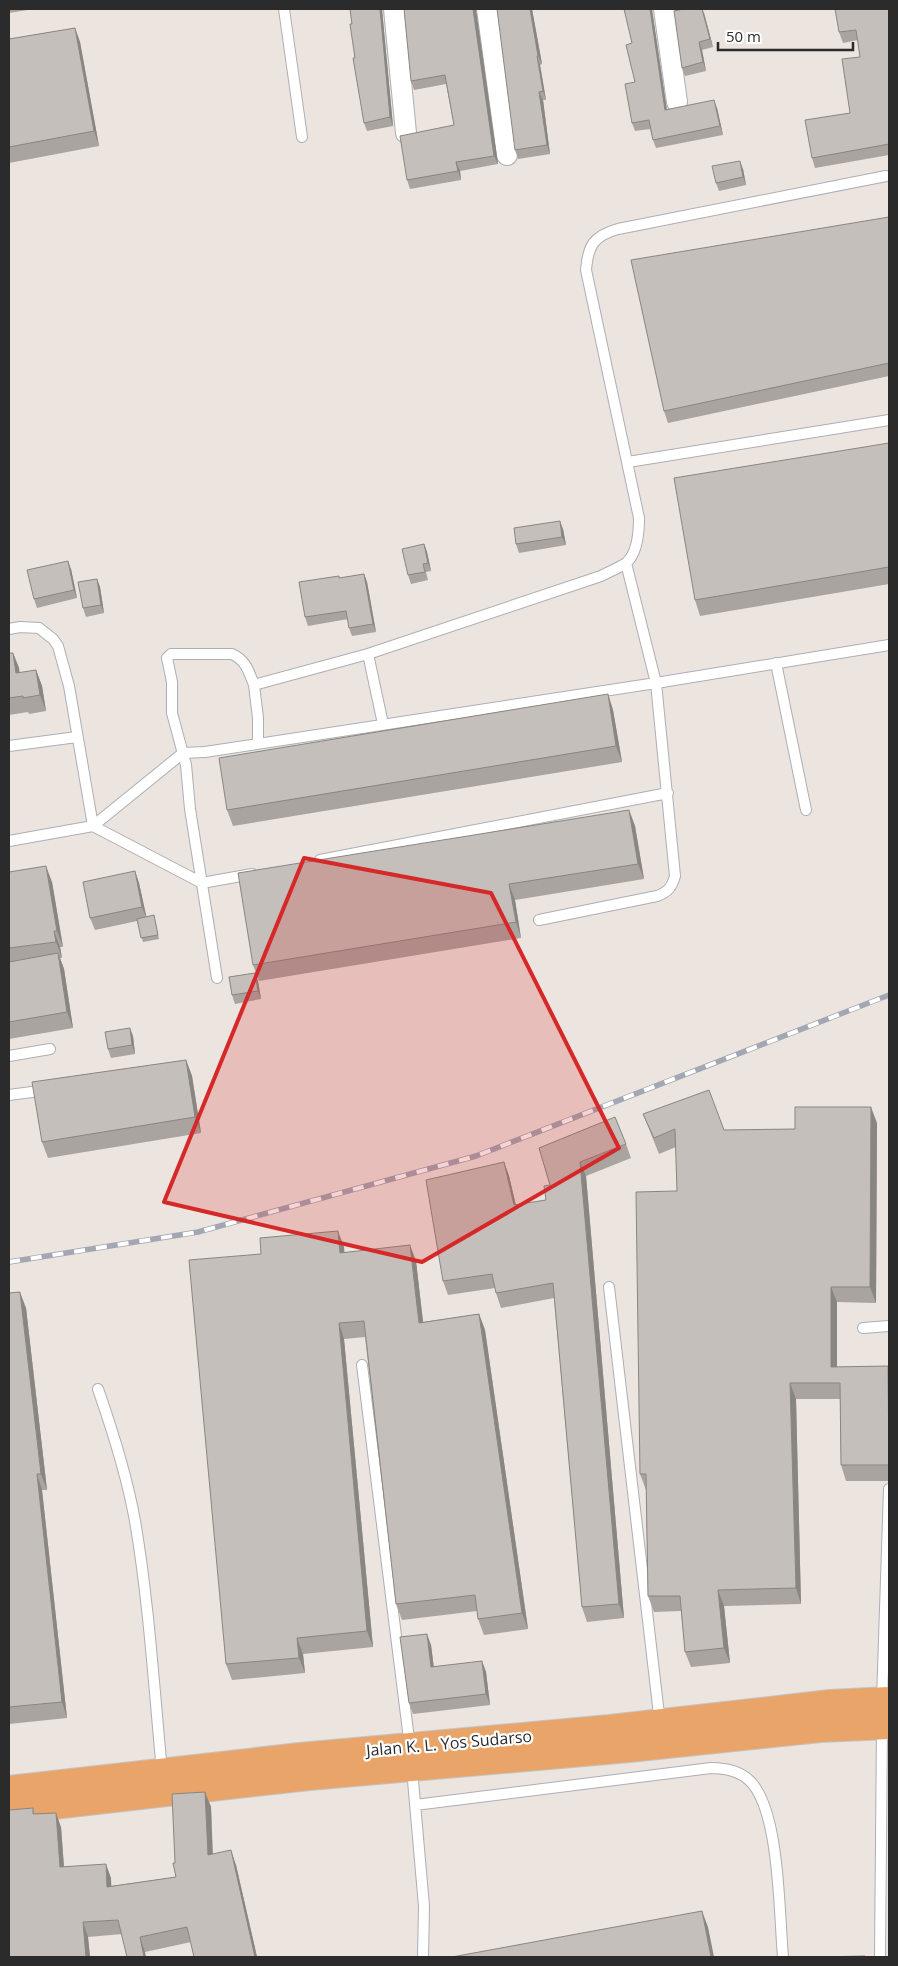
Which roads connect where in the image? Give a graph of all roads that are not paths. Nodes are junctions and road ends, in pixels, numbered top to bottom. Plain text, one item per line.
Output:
1 (284, 9) edge
2 (394, 9) edge
3 (487, 9) edge
4 (664, 9) edge
5 (677, 102) dead end
6 (406, 133) edge
7 (302, 137) dead end
8 (507, 155) dead end
9 (886, 176) dead end
10 (889, 420) edge
11 (628, 462) junction
12 (626, 563) junction
13 (9, 629) edge
14 (889, 645) edge
15 (368, 654) junction
16 (776, 663) junction
17 (656, 683) junction
18 (254, 685) junction
19 (383, 724) junction
20 (77, 737) junction
21 (258, 743) junction
22 (9, 746) edge
23 (183, 753) junction
24 (668, 794) junction
25 (806, 810) dead end
26 (93, 826) junction
27 (9, 841) edge
28 (309, 863) edge
29 (260, 872) edge
30 (202, 883) junction
31 (539, 920) dead end
32 (217, 978) dead end
33 (50, 1049) dead end
34 (9, 1056) edge
35 (58, 1089) edge
36 (9, 1095) edge
37 (609, 1287) dead end
38 (889, 1326) edge
39 (863, 1328) dead end
40 (362, 1365) dead end
41 (98, 1389) dead end
42 (888, 1489) edge
43 (886, 1713) edge
44 (660, 1723) junction
45 (411, 1757) junction
46 (162, 1773) junction
47 (9, 1790) edge
48 (415, 1805) junction
49 (9, 1810) edge
50 (423, 1957) edge
51 (783, 1957) edge
52 (880, 1957) edge

1 - 7 lane
2 - 6 street
3 - 8 street
4 - 5 street
9 - 11 lane
10 - 11 lane
11 - 12 lane
12 - 15 lane
12 - 17 lane
13 - 20 lane
14 - 16 lane
15 - 18 lane
15 - 19 lane
16 - 17 lane
16 - 25 lane
17 - 19 lane
17 - 24 lane
18 - 21 lane
18 - 23 lane
19 - 21 lane
20 - 22 lane
20 - 26 lane
21 - 23 lane
23 - 26 lane
23 - 30 lane
24 - 28 lane
24 - 31 lane
26 - 27 lane
26 - 30 lane
29 - 30 lane
30 - 32 lane
33 - 34 lane
35 - 36 lane
37 - 44 lane
38 - 39 lane
40 - 45 lane
41 - 46 lane
42 - 43 lane
43 - 44 highway, Jalan K. L. Yos Sudarso
43 - 45 highway, Jalan K. L. Yos Sudarso
43 - 52 lane
44 - 45 highway, Jalan K. L. Yos Sudarso
45 - 46 highway, Jalan K. L. Yos Sudarso
45 - 48 lane
45 - 49 highway, Jalan K. L. Yos Sudarso
46 - 47 highway, Jalan K. L. Yos Sudarso
48 - 50 lane
48 - 51 lane

